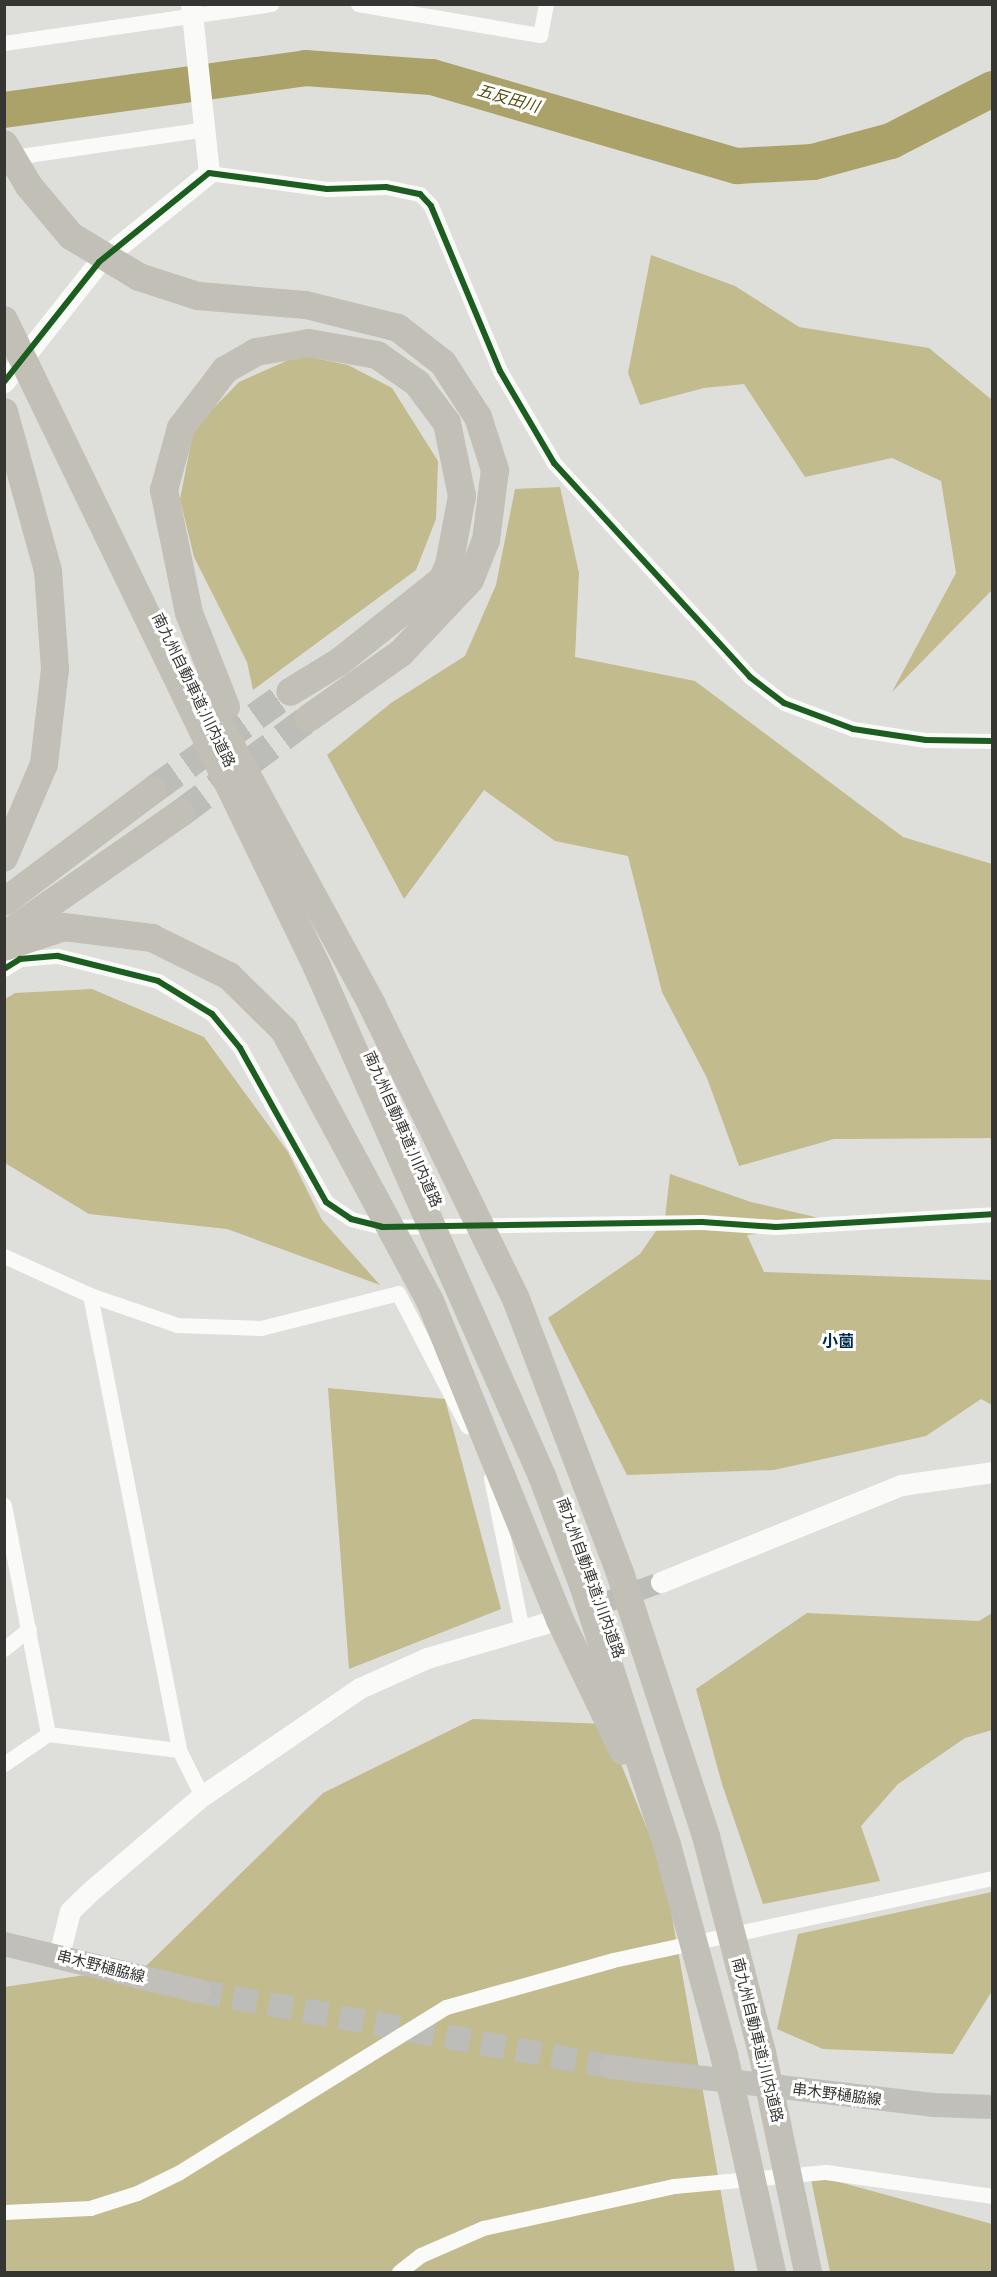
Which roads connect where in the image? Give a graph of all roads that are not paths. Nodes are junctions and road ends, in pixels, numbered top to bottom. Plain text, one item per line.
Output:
1 (212, 4) edge
2 (271, 4) edge
3 (358, 4) edge
4 (546, 4) edge
5 (193, 16) edge
6 (4, 43) edge
7 (205, 120) junction
8 (4, 144) edge
9 (4, 159) edge
10 (209, 173) junction
11 (4, 320) edge
12 (4, 382) edge
13 (4, 412) edge
14 (65, 442) junction
15 (290, 692) tunnel mouth
16 (309, 718) tunnel mouth
17 (993, 741) edge
18 (153, 790) tunnel mouth
19 (181, 813) tunnel mouth
20 (4, 858) edge
21 (4, 902) edge
22 (4, 936) edge
23 (4, 947) edge
24 (4, 969) edge
25 (433, 1126) junction
26 (993, 1214) edge
27 (4, 1256) edge
28 (90, 1295) junction
29 (993, 1472) edge
30 (4, 1505) edge
31 (661, 1582) tunnel mouth
32 (549, 1622) tunnel mouth
33 (29, 1629) junction
34 (522, 1631) junction
35 (4, 1649) edge
36 (48, 1734) junction
37 (179, 1750) junction
38 (4, 1764) edge
39 (202, 1796) junction
40 (667, 1845) junction
41 (993, 1878) edge
42 (4, 1944) edge
43 (59, 1955) junction
44 (198, 1990) tunnel mouth
45 (611, 2067) tunnel mouth
46 (993, 2107) edge
47 (993, 2196) edge
48 (4, 2212) edge
49 (399, 2272) edge
50 (772, 2272) edge
51 (808, 2272) edge

1 - 5 street
2 - 5 street
3 - 4 street
5 - 6 street
5 - 7 street
7 - 9 street
7 - 10 street
8 - 16 highway
10 - 12 street
10 - 17 street
11 - 14 highway, 南九州自動車道;川内道路
13 - 20 highway
14 - 25 highway, 南九州自動車道;川内道路
14 - 40 highway, 南九州自動車道;川内道路
15 - 25 highway
18 - 21 highway
19 - 22 highway
23 - 40 highway
24 - 26 street
25 - 51 highway, 南九州自動車道;川内道路
27 - 28 street
28 - 34 street
28 - 37 street
29 - 31 street
30 - 33 street
32 - 34 street
33 - 35 street
33 - 36 street
34 - 39 street
36 - 37 street
36 - 38 street
37 - 39 street
39 - 43 street
40 - 50 highway, 南九州自動車道;川内道路
41 - 48 street
42 - 43 main road, 串木野樋脇線
43 - 44 main road, 串木野樋脇線
45 - 46 main road, 串木野樋脇線
47 - 49 street

